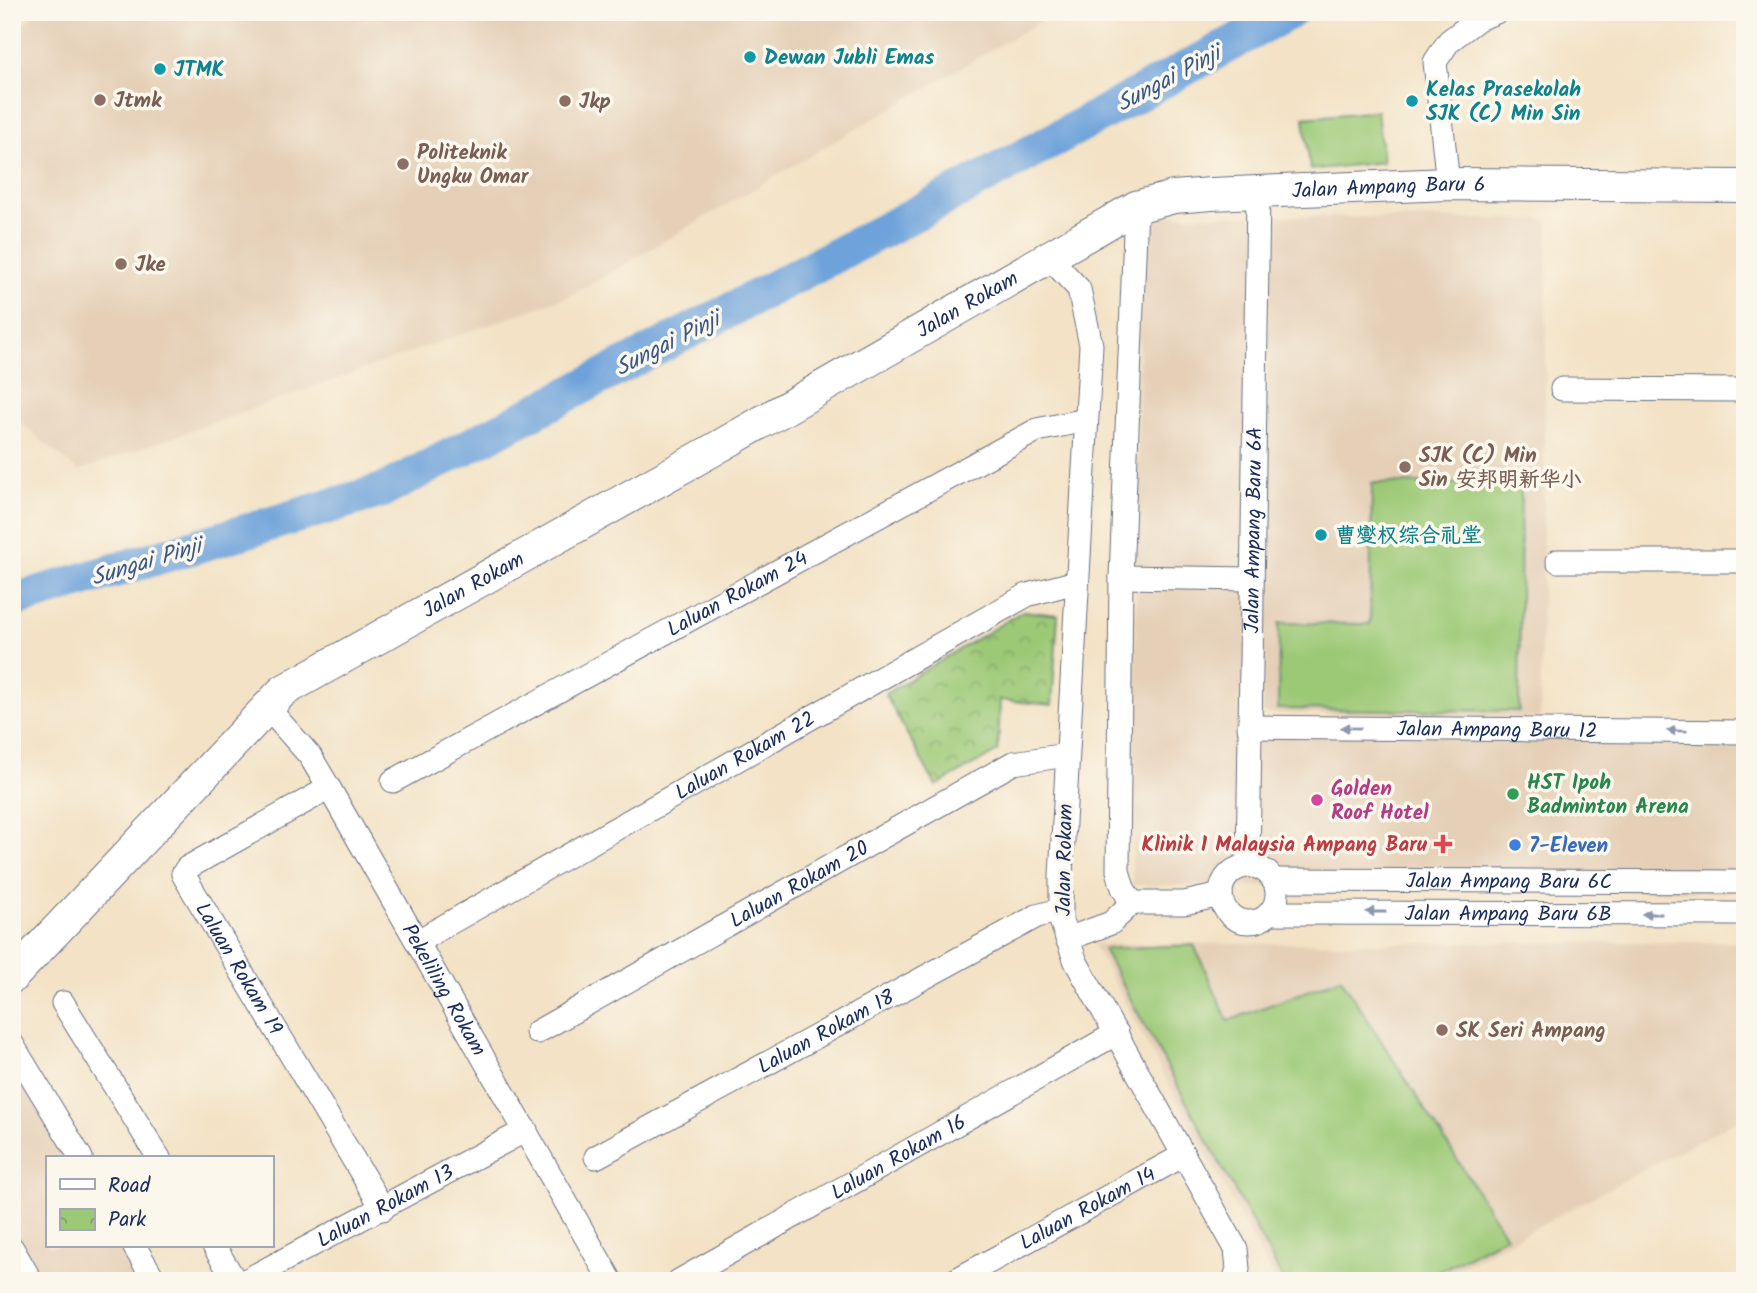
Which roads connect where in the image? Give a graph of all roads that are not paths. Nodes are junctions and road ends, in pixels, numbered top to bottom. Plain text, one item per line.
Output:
1 (1496, 12) edge
2 (1448, 184) junction
3 (1745, 186) edge
4 (1258, 194) junction
5 (1136, 207) junction
6 (1048, 256) junction
7 (1562, 389) dead end
8 (1745, 390) edge
9 (1086, 420) junction
10 (1558, 561) dead end
11 (1745, 561) edge
12 (1121, 578) junction
13 (1251, 579) junction
14 (1076, 582) junction
15 (266, 706) junction
16 (1249, 727) junction
17 (1745, 732) edge
18 (1066, 755) junction
19 (393, 781) dead end
20 (329, 788) junction
21 (1248, 866) junction
22 (1273, 880) junction
23 (1745, 882) edge
24 (1221, 895) junction
25 (1132, 903) junction
26 (1745, 904) edge
27 (1060, 910) junction
28 (1270, 913) junction
29 (1682, 914) junction
30 (1745, 914) edge
31 (1066, 939) junction
32 (418, 941) junction
33 (12, 977) edge
34 (63, 1003) dead end
35 (537, 1032) dead end
36 (1117, 1033) junction
37 (12, 1044) edge
38 (526, 1130) junction
39 (1184, 1155) junction
40 (80, 1156) edge
41 (158, 1156) edge
42 (596, 1157) dead end
43 (383, 1209) junction
44 (135, 1248) edge
45 (215, 1248) edge
46 (155, 1281) edge
47 (235, 1281) edge
48 (245, 1281) edge
49 (611, 1281) edge
50 (679, 1281) edge
51 (954, 1281) edge
52 (1234, 1281) edge

1 - 2 street
2 - 3 main road, Jalan Ampang Baru 6
2 - 4 main road, Jalan Ampang Baru 6
4 - 5 main road, Jalan Ampang Baru 6
4 - 13 street, Jalan Ampang Baru 6A
5 - 6 main road, Jalan Ampang Baru 6
5 - 12 street
6 - 9 street, Jalan Rokam
6 - 15 main road, Jalan Rokam
7 - 8 street
9 - 14 street, Jalan Rokam
9 - 19 street, Laluan Rokam 24
10 - 11 street
12 - 13 street
12 - 25 street
13 - 16 street, Jalan Ampang Baru 6A
14 - 18 street, Jalan Rokam
14 - 32 street, Laluan Rokam 22
15 - 20 street, Pekeliling Rokam
15 - 33 main road, Jalan Rokam
17 -> 16 street, Jalan Ampang Baru 12
16 - 21 street, Jalan Ampang Baru 6A
18 - 27 street, Jalan Rokam
18 - 35 street, Laluan Rokam 20
20 - 32 street, Pekeliling Rokam
20 - 43 street, Laluan Rokam 19
21 - 22 street
21 - 24 street
22 - 23 street, Jalan Ampang Baru 6C
22 - 28 street
24 - 25 street
24 - 28 street
25 - 31 street
26 - 29 street
27 - 31 street, Jalan Rokam
27 - 42 street, Laluan Rokam 18
29 -> 28 street, Jalan Ampang Baru 6B
29 - 30 street, Jalan Ampang Baru 6B
31 - 36 street, Jalan Rokam
32 - 38 street, Pekeliling Rokam
34 - 41 street
36 - 39 street, Jalan Rokam
36 - 50 street, Laluan Rokam 16
37 - 40 street
38 - 43 street, Laluan Rokam 13
38 - 49 street, Pekeliling Rokam
39 - 51 street, Laluan Rokam 14
39 - 52 street, Jalan Rokam
43 - 48 street, Laluan Rokam 13
44 - 46 street
45 - 47 street

